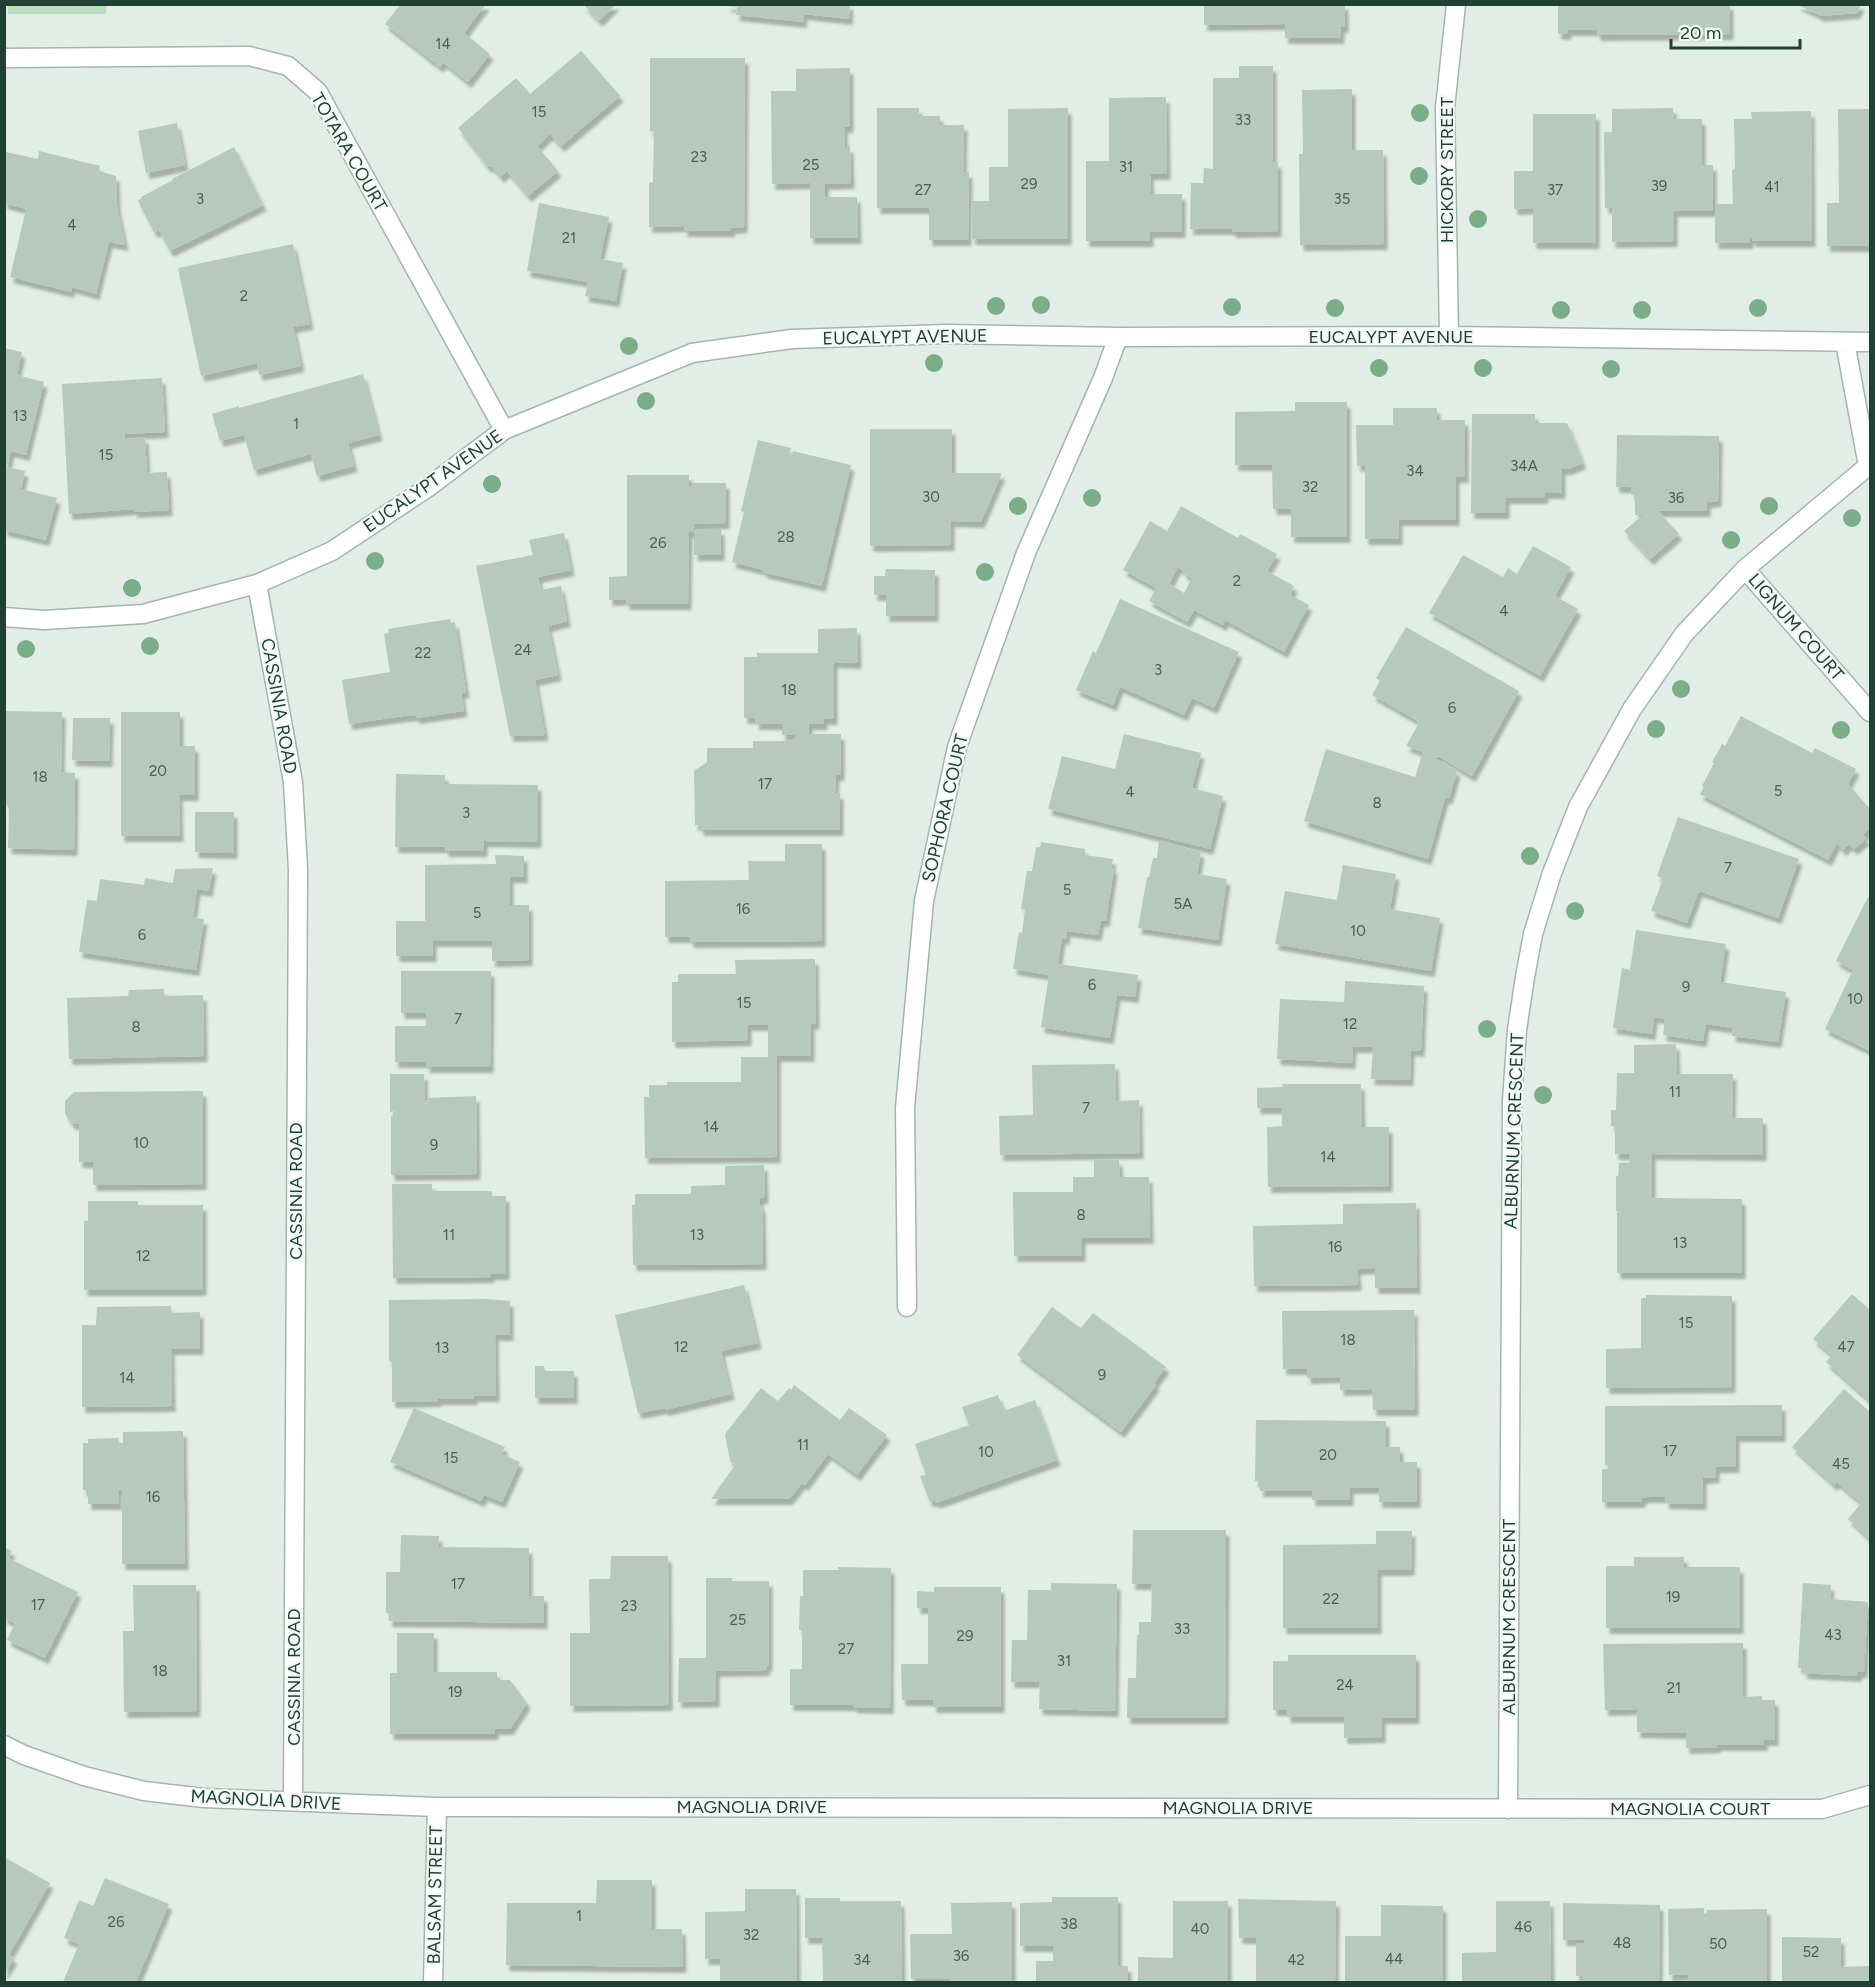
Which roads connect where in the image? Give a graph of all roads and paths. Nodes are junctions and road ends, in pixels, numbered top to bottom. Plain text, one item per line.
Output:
1 (1456, 4) edge
2 (4, 58) edge
3 (1449, 336) junction
4 (1118, 337) junction
5 (1845, 342) junction
6 (1870, 342) edge
7 (504, 430) junction
8 (1869, 465) edge
9 (1745, 569) junction
10 (257, 584) junction
11 (4, 617) edge
12 (1870, 712) edge
13 (907, 1307) dead end
14 (4, 1745) edge
15 (1870, 1795) edge
16 (293, 1801) junction
17 (437, 1807) junction
18 (1508, 1809) junction
19 (433, 1983) edge

1 - 3 street, HICKORY STREET
2 - 7 street, TOTARA COURT
3 - 4 street, EUCALYPT AVENUE
3 - 5 street, EUCALYPT AVENUE
4 - 7 street, EUCALYPT AVENUE
4 - 13 street, SOPHORA COURT
5 - 6 street, EUCALYPT AVENUE
5 - 8 street, ALBURNUM CRESCENT
7 - 10 street, EUCALYPT AVENUE
8 - 9 street, ALBURNUM CRESCENT
9 - 12 street, LIGNUM COURT
9 - 18 street, ALBURNUM CRESCENT
10 - 11 street, EUCALYPT AVENUE
10 - 16 street, CASSINIA ROAD
14 - 16 street, MAGNOLIA DRIVE
15 - 18 street, MAGNOLIA COURT
16 - 17 street, MAGNOLIA DRIVE
17 - 18 street, MAGNOLIA DRIVE
17 - 19 street, BALSAM STREET

